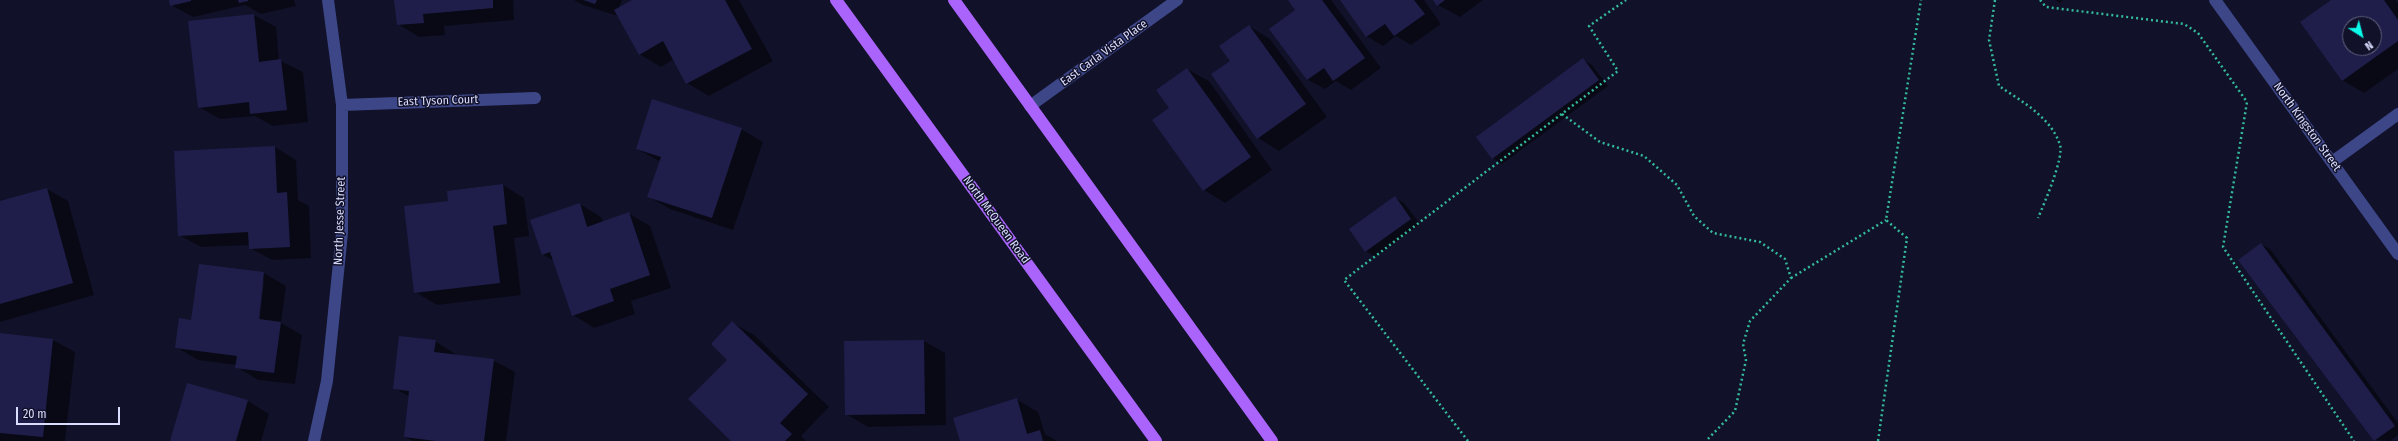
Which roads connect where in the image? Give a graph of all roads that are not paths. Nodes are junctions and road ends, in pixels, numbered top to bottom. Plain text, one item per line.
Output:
1 (328, 0) edge
2 (836, 0) edge
3 (954, 0) edge
4 (1177, 0) edge
5 (2218, 1) edge
6 (535, 98) dead end
7 (342, 105) junction
8 (1030, 106) junction
9 (2398, 114) edge
10 (2332, 162) junction
11 (2398, 254) edge
12 (314, 441) edge
13 (1156, 441) edge
14 (1272, 441) edge

1 - 7 street, North Jesse Street
2 - 13 main road, North McQueen Road
3 - 8 main road
4 - 8 street, East Carla Vista Place
5 - 10 street, North Kingston Street
6 - 7 street, East Tyson Court
7 - 12 street, North Jesse Street
8 - 14 main road
9 - 10 street
10 - 11 street, North Kingston Street

